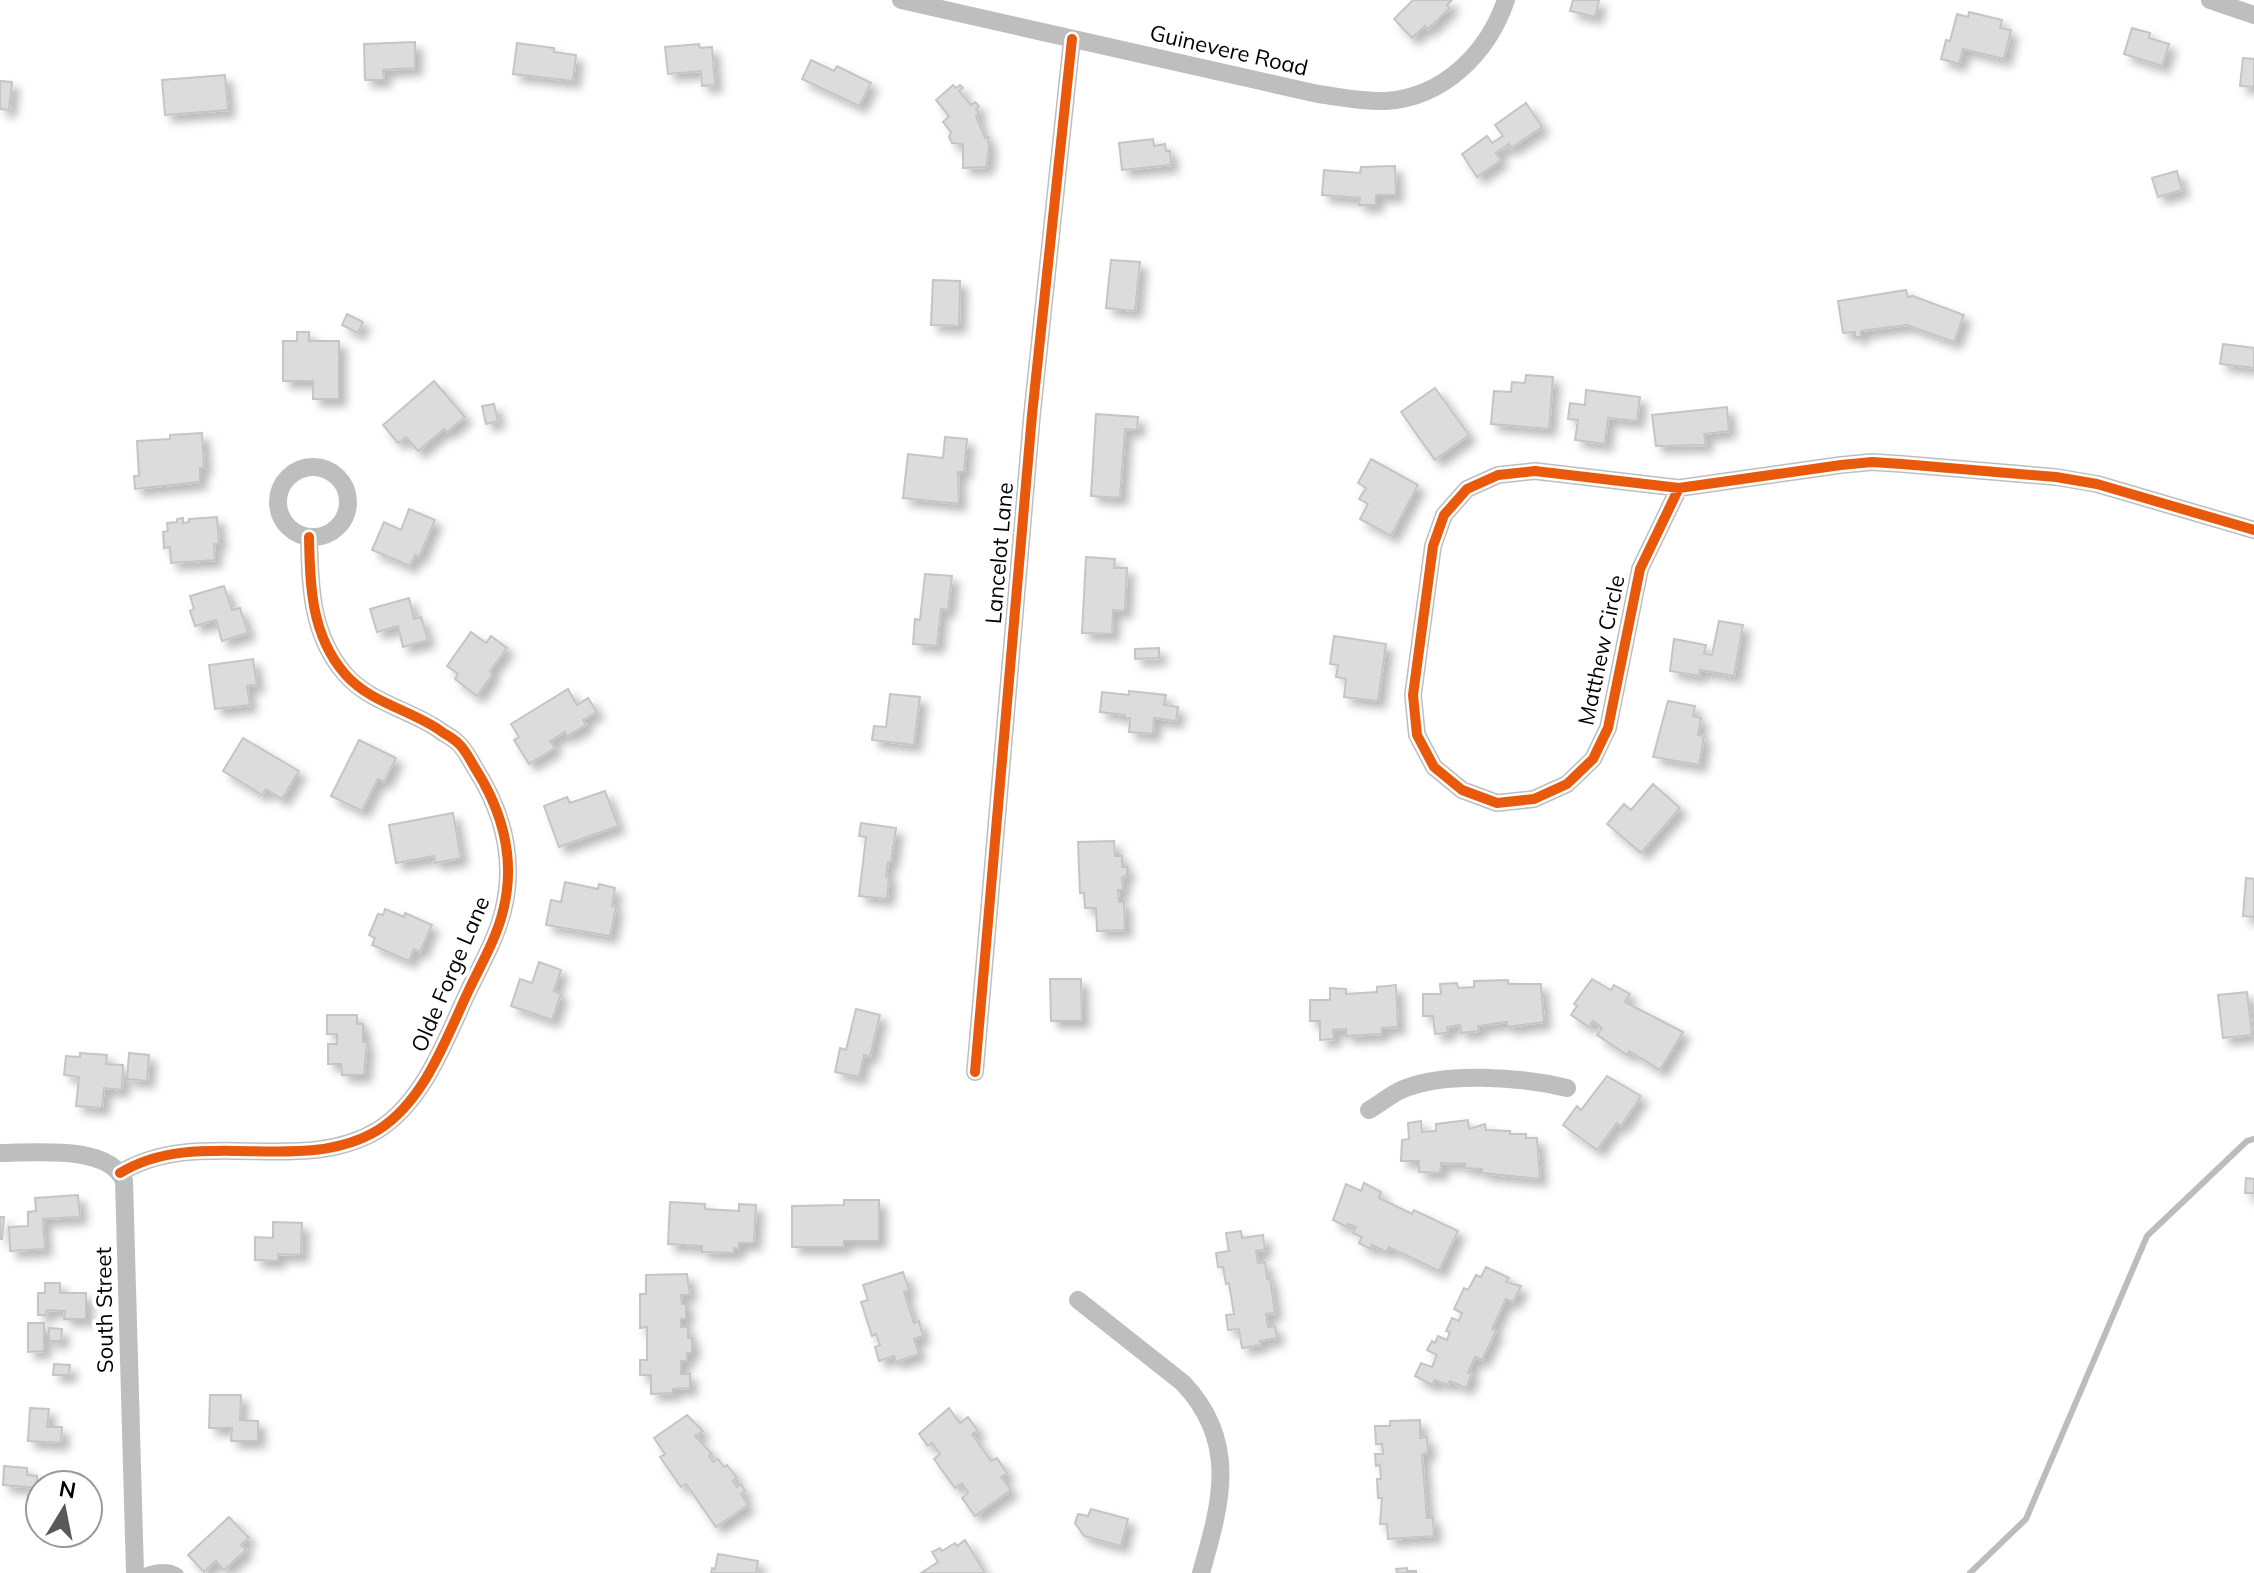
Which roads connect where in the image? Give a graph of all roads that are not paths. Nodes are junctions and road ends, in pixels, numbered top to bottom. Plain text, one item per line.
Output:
1 (901, 0) edge
2 (1506, 0) edge
3 (2210, 0) edge
4 (2254, 15) edge
5 (1072, 39) junction
6 (1679, 488) junction
7 (2254, 530) edge
8 (309, 537) dead end
9 (975, 1072) dead end
10 (1567, 1088) dead end
11 (1369, 1110) dead end
12 (0, 1153) edge
13 (120, 1173) junction
14 (1078, 1300) dead end
15 (135, 1573) edge
16 (143, 1573) edge
17 (179, 1573) edge
18 (1201, 1573) edge

1 - 5 street, Guinevere Road
2 - 5 street, Guinevere Road
3 - 4 street
5 - 9 street, Lancelot Lane
6 - 6 street, Matthew Circle
6 - 7 street, Matthew Circle
8 - 13 street, Olde Forge Lane
10 - 11 street
12 - 13 street
13 - 15 street, South Street
14 - 18 street
16 - 17 lane

